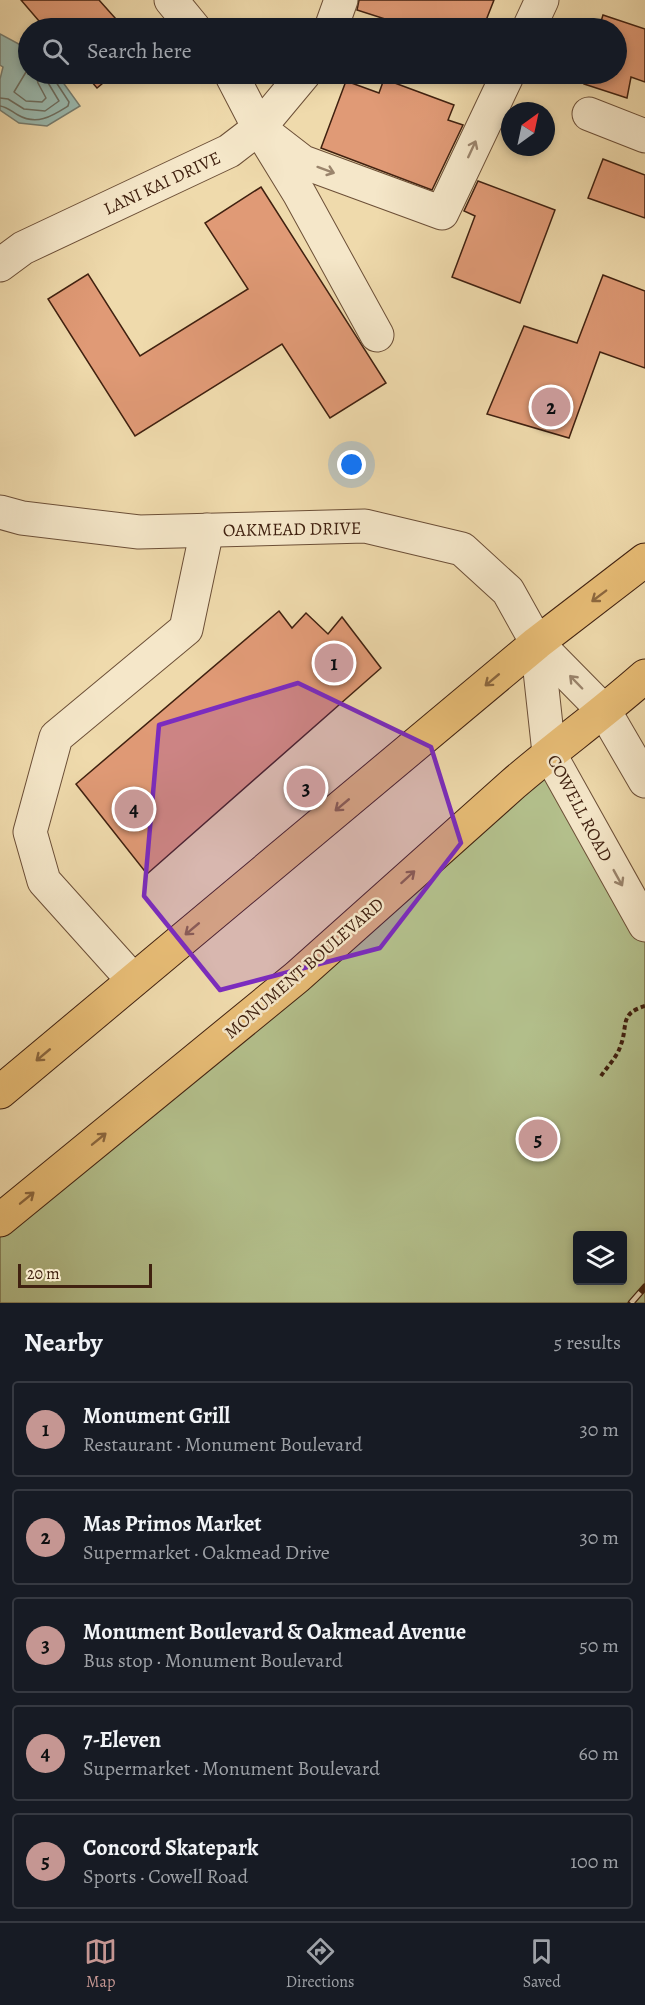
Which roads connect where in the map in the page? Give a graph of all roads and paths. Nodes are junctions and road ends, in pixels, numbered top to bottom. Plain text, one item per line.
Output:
1 (171, 0) edge
2 (340, 0) edge
3 (542, 0) edge
4 (186, 18) edge
5 (334, 18) edge
6 (534, 18) edge
7 (236, 84) edge
8 (296, 84) edge
9 (503, 84) edge
10 (589, 114) dead end
11 (259, 128) junction
12 (645, 136) edge
13 (0, 265) edge
14 (377, 335) dead end
15 (0, 512) edge
16 (207, 530) junction
17 (645, 560) edge
18 (537, 643) junction
19 (645, 676) edge
20 (605, 712) junction
21 (549, 753) junction
22 (645, 781) edge
23 (645, 925) edge
24 (133, 980) junction
25 (645, 1006) edge
26 (602, 1076) dead end
27 (0, 1092) edge
28 (0, 1220) edge

1 - 4 street
2 - 5 street
3 - 6 street
7 - 11 street
8 - 11 street, LANI KAI DRIVE
11 -> 9 street
10 - 12 street
11 - 13 street, LANI KAI DRIVE
11 - 14 street
15 - 16 street, OAKMEAD DRIVE
16 - 18 street, OAKMEAD DRIVE
16 - 24 street
17 -> 18 main road
20 -> 18 street
18 - 21 street, COWELL ROAD
18 -> 24 main road
19 - 20 main road, MONUMENT BOULEVARD
20 - 21 main road, MONUMENT BOULEVARD
20 - 22 street
21 -> 23 street, COWELL ROAD
28 -> 21 main road, MONUMENT BOULEVARD
24 -> 27 main road
25 - 26 path

